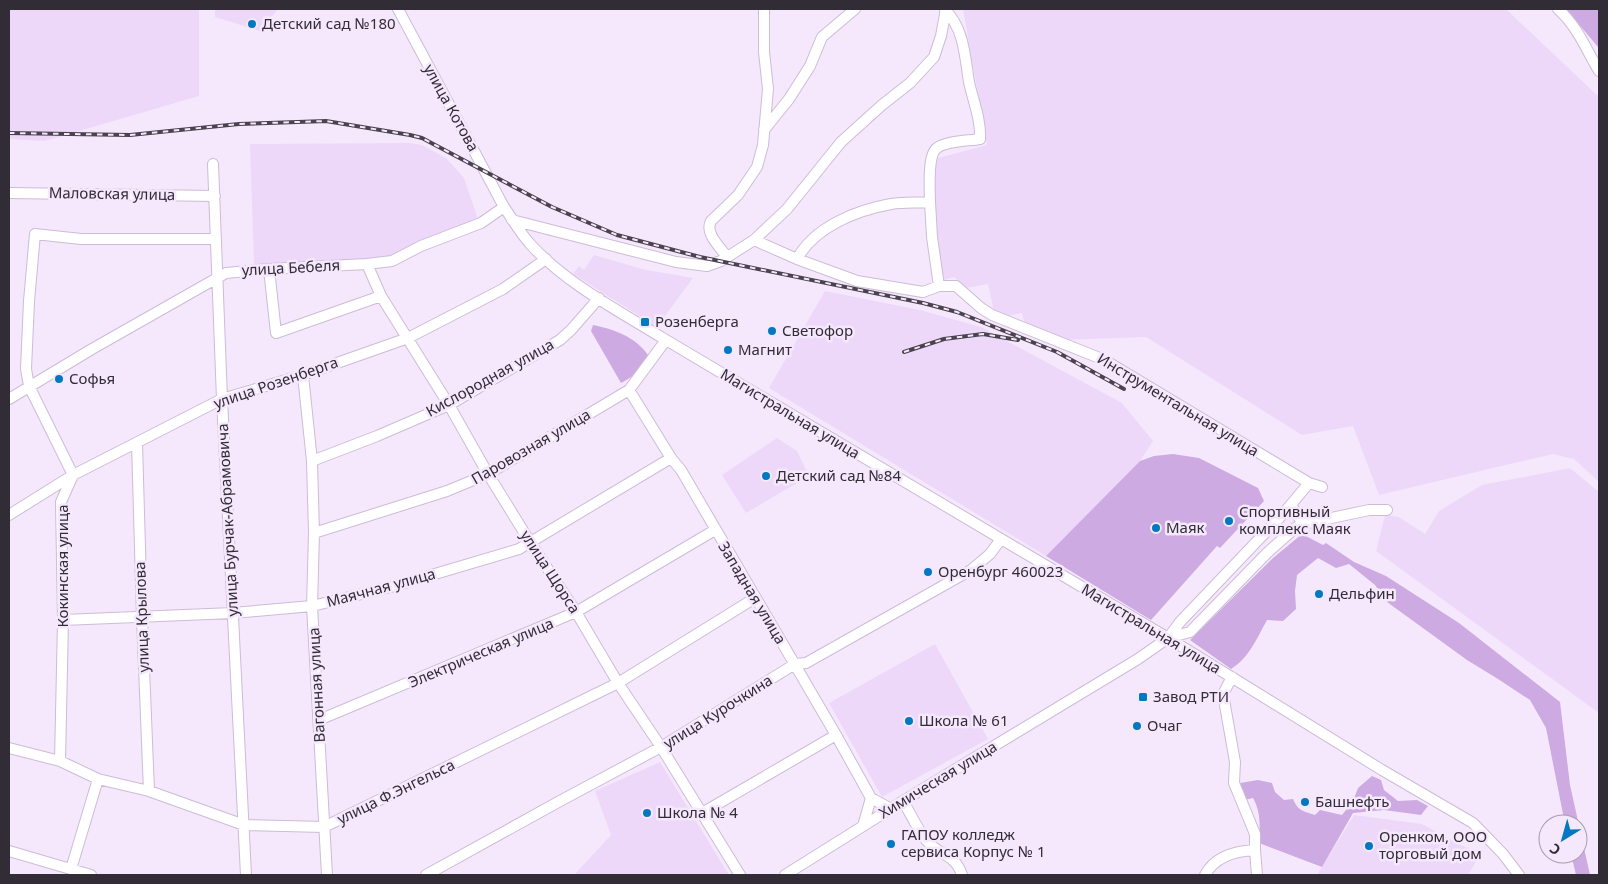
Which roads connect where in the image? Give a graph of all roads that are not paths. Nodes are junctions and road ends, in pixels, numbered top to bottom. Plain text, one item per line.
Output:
1 (398, 9) edge
2 (764, 9) edge
3 (855, 9) edge
4 (946, 9) edge
5 (1558, 9) edge
6 (1599, 71) edge
7 (764, 130) junction
8 (213, 164) dead end
9 (9, 193) edge
10 (215, 196) junction
11 (930, 202) junction
12 (504, 207) junction
13 (512, 220) junction
14 (216, 240) junction
15 (754, 240) junction
16 (728, 257) junction
17 (546, 259) junction
18 (797, 259) junction
19 (366, 264) junction
20 (269, 269) junction
21 (217, 277) junction
22 (939, 286) junction
23 (381, 296) junction
24 (599, 298) junction
25 (408, 338) junction
26 (666, 340) junction
27 (303, 375) junction
28 (30, 386) junction
29 (629, 390) junction
30 (9, 399) edge
31 (222, 399) junction
32 (449, 404) junction
33 (137, 443) junction
34 (671, 458) junction
35 (312, 461) junction
36 (488, 474) junction
37 (73, 475) junction
38 (1309, 483) junction
39 (1322, 487) dead end
40 (1291, 505) junction
41 (1387, 510) dead end
42 (9, 515) edge
43 (1303, 524) junction
44 (715, 530) junction
45 (314, 534) junction
46 (1001, 540) junction
47 (530, 542) junction
48 (755, 598) junction
49 (312, 606) junction
50 (576, 612) junction
51 (234, 614) junction
52 (142, 618) junction
53 (63, 620) junction
54 (1168, 638) junction
55 (794, 664) junction
56 (1232, 677) junction
57 (618, 683) junction
58 (319, 720) junction
59 (836, 735) junction
60 (9, 748) edge
61 (661, 748) junction
62 (60, 761) junction
63 (98, 779) junction
64 (149, 791) junction
65 (871, 798) junction
66 (903, 801) junction
67 (891, 809) junction
68 (702, 814) junction
69 (244, 826) junction
70 (863, 826) junction
71 (324, 827) junction
72 (1255, 850) junction
73 (9, 851) edge
74 (71, 869) junction
75 (89, 875) edge
76 (246, 875) edge
77 (327, 875) edge
78 (426, 875) edge
79 (740, 875) edge
80 (785, 875) edge
81 (962, 875) edge
82 (1205, 875) edge
83 (1257, 875) edge
84 (1519, 875) edge

1 - 12 street, улица Котова
2 - 7 street
3 - 7 street
4 - 11 street
4 - 15 street
5 - 6 street
7 - 16 street
8 - 10 street, улица Бурчак-Абрамовича
9 - 10 street, Маловская улица
10 - 14 street, улица Бурчак-Абрамовича
11 - 18 street
11 - 22 street
12 - 13 street, Магистральная улица
12 - 19 street, улица Бебеля
13 - 16 street
13 - 17 street, Магистральная улица
14 - 21 street, улица Бурчак-Абрамовича
14 - 28 street
15 - 16 street
15 - 18 street, Инструментальная улица
17 - 24 street, Магистральная улица
17 - 25 street, улица Розенберга
18 - 22 street, Инструментальная улица
19 - 20 street, улица Бебеля
19 - 23 street, улица Щорса
20 - 21 street, улица Бебеля
20 - 23 street
21 - 28 street, улица Бебеля
21 - 31 street, улица Бурчак-Абрамовича
22 - 38 street, Инструментальная улица
23 - 25 street, улица Щорса
24 - 26 street, Магистральная улица
24 - 32 street, Кислородная улица
25 - 27 street, улица Розенберга
25 - 32 street, улица Щорса
26 - 29 street, Паровозная улица
26 - 46 street, Магистральная улица
27 - 31 street, улица Розенберга
27 - 35 street, Вагонная улица
28 - 30 street, улица Бебеля
28 - 37 street
29 - 34 street, Западная улица
29 - 36 street, Паровозная улица
31 - 33 street, улица Розенберга
31 - 51 street, улица Бурчак-Абрамовича
32 - 35 street, Кислородная улица
32 - 36 street, улица Щорса
33 - 37 street, улица Розенберга
33 - 52 street, улица Крылова
34 - 44 street, Западная улица
34 - 47 street, Маячная улица
35 - 45 street, Вагонная улица
36 - 45 street, Паровозная улица
36 - 47 street, улица Щорса
37 - 42 street, улица Розенберга
37 - 53 street, Кокинская улица
38 - 39 street, Инструментальная улица
38 - 40 street, Химическая улица
40 - 43 street
40 - 54 street, Химическая улица
41 - 43 street, Химическая улица
43 - 54 street, Химическая улица
44 - 48 street, Западная улица
44 - 50 street, Электрическая улица
45 - 49 street, Вагонная улица
46 - 54 street, Магистральная улица
46 - 55 street, улица Курочкина
47 - 49 street, Маячная улица
47 - 50 street, улица Щорса
48 - 55 street, Западная улица
48 - 57 street, улица Ф.Энгельса
49 - 51 street, Маячная улица
49 - 58 street, Вагонная улица
50 - 57 street, улица Щорса
50 - 58 street, Электрическая улица
51 - 52 street, Маячная улица
51 - 69 street, улица Бурчак-Абрамовича
52 - 53 street, Маячная улица
52 - 64 street, улица Крылова
53 - 62 street, Кокинская улица
54 - 56 street, Магистральная улица
54 - 66 street, Химическая улица
55 - 59 street, Западная улица
55 - 61 street, улица Курочкина
56 - 72 street
56 - 84 street, Магистральная улица
57 - 61 street, улица Щорса
57 - 71 street, улица Ф.Энгельса
58 - 71 street, Вагонная улица
59 - 65 street, Западная улица
59 - 68 street
60 - 62 street, улица Ф.Энгельса
61 - 68 street, улица Щорса
61 - 78 street, улица Курочкина
62 - 63 street, улица Ф.Энгельса
63 - 64 street, улица Ф.Энгельса
63 - 74 street
64 - 69 street, улица Ф.Энгельса
65 - 67 street
65 - 70 street
66 - 67 street, Химическая улица
66 - 81 street
67 - 70 street, Химическая улица
68 - 79 street, улица Щорса
69 - 71 street, улица Ф.Энгельса
69 - 76 street, улица Бурчак-Абрамовича
70 - 80 street, Химическая улица
71 - 77 street, Вагонная улица
72 - 82 street
72 - 83 street
73 - 74 street
74 - 75 street

